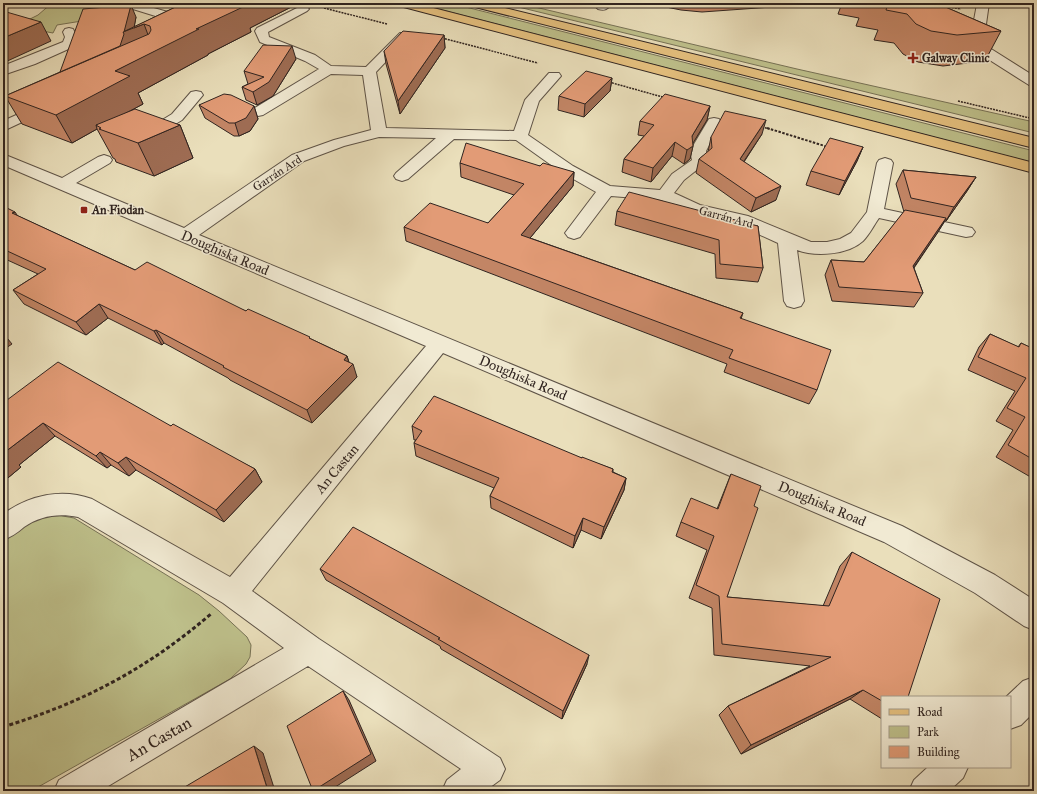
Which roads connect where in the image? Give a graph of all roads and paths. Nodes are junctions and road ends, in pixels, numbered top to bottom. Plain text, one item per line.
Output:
1 (124, 3) edge
2 (400, 3) edge
3 (471, 3) edge
4 (939, 5) edge
5 (982, 8) edge
6 (303, 9) joint
7 (178, 19) edge
8 (394, 26) dead end
9 (69, 32) dead end
10 (404, 36) edge
11 (439, 38) edge
12 (538, 63) dead end
13 (328, 70) junction
14 (3, 71) edge
15 (369, 71) junction
16 (554, 76) dead end
17 (605, 82) edge
18 (1034, 82) edge
19 (196, 95) dead end
20 (58, 99) edge
21 (673, 100) edge
22 (258, 113) dead end
23 (714, 122) dead end
24 (756, 125) edge
25 (3, 127) edge
26 (379, 132) junction
27 (450, 134) junction
28 (146, 136) edge
29 (520, 136) junction
30 (1034, 143) edge
31 (832, 148) edge
32 (104, 160) edge
33 (885, 163) dead end
34 (9, 167) edge
35 (1034, 168) edge
36 (402, 176) dead end
37 (62, 184) junction
38 (606, 191) junction
39 (664, 195) junction
40 (875, 212) junction
41 (966, 232) dead end
42 (574, 233) dead end
43 (185, 236) junction
44 (788, 240) junction
45 (794, 301) dead end
46 (440, 343) junction
47 (3, 529) edge
48 (233, 594) junction
49 (1034, 616) edge
50 (309, 649) junction
51 (1034, 692) edge
52 (1011, 713) edge
53 (3, 726) edge
54 (951, 768) edge
55 (70, 791) edge
56 (458, 791) edge
57 (925, 791) edge

1 - 7 street
2 - 35 main road
3 - 30 main road
4 - 5 path
5 - 18 street
6 - 8 path
6 - 13 street
9 - 14 street
10 - 15 street
11 - 12 path
13 - 15 street
13 - 22 street
15 - 26 street
16 - 29 street
17 - 21 path
19 - 28 street
20 - 25 street
23 - 39 street
24 - 31 path
26 - 27 street, Garrán Ard
26 - 43 street, Garrán Ard
27 - 29 street, Garrán Ard
27 - 36 street
29 - 38 street, Garrán Ard
32 - 37 street
33 - 40 street, Garrán Ard
34 - 37 street, Doughiska Road
37 - 43 street, Doughiska Road
38 - 39 street, Garrán Ard
38 - 42 street
39 - 44 street, Garrán Ard
40 - 41 street
40 - 44 street, Garrán Ard
43 - 46 street, Doughiska Road
44 - 45 street
46 - 48 street, An Castan
46 - 49 street, Doughiska Road
47 - 48 street
48 - 50 street
48 - 53 path
50 - 55 street, An Castan
50 - 56 street
51 - 52 street
54 - 57 street

